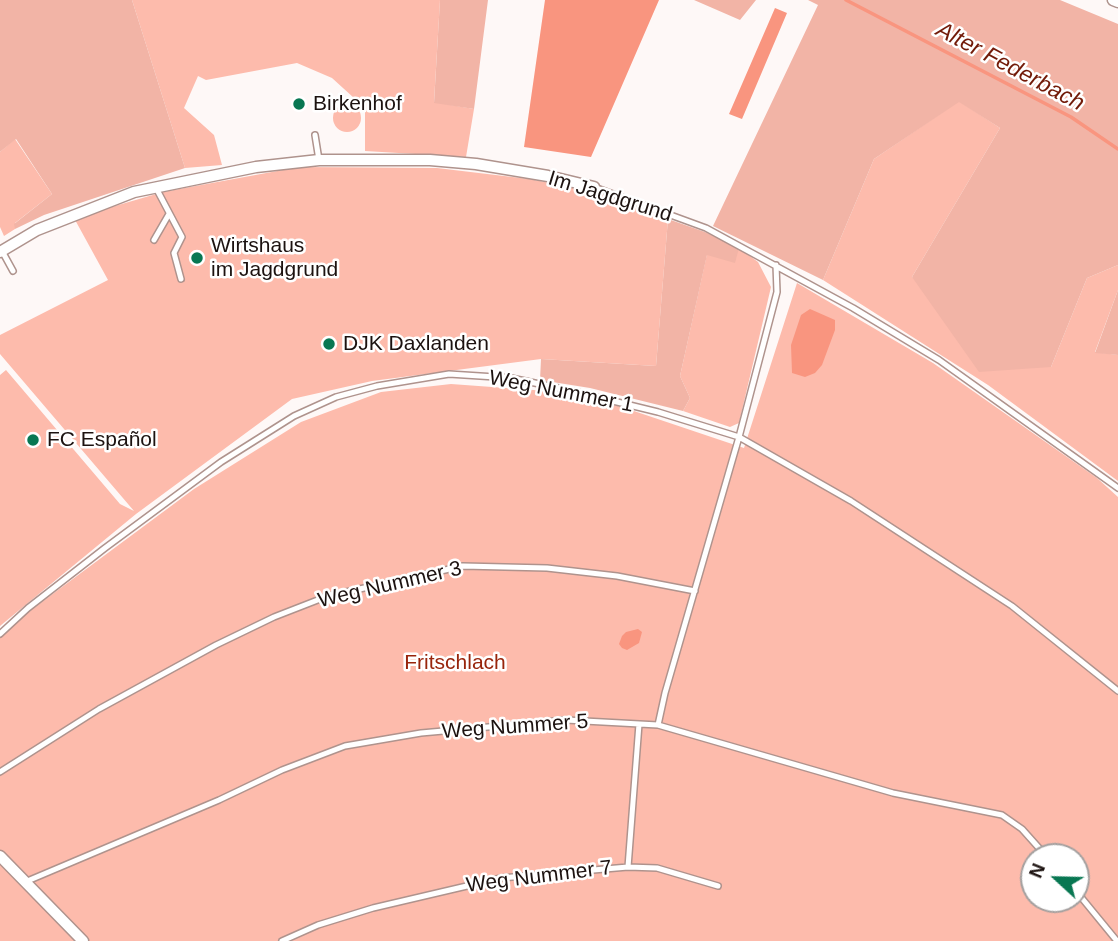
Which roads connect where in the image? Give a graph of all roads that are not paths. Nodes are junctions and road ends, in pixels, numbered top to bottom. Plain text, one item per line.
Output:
1 (1113, 0) edge
2 (1118, 2) edge
3 (315, 135) dead end
4 (319, 160) junction
5 (155, 187) junction
6 (594, 187) joint
7 (169, 214) junction
8 (155, 240) dead end
9 (1, 251) edge
10 (776, 265) junction
11 (13, 271) dead end
12 (181, 279) dead end
13 (739, 437) junction
14 (1118, 488) edge
15 (695, 591) junction
16 (0, 635) edge
17 (1118, 691) edge
18 (639, 724) junction
19 (658, 725) junction
20 (0, 772) edge
21 (1034, 843) edge
22 (0, 856) edge
23 (628, 867) junction
24 (25, 882) junction
25 (718, 886) dead end
26 (1090, 908) edge
27 (83, 941) edge
28 (282, 941) edge
29 (1117, 941) edge

1 - 2 street
3 - 4 lane
4 - 5 street, Im Jagdgrund
4 - 6 street, Im Jagdgrund
5 - 7 lane
5 - 9 street, Im Jagdgrund
6 - 10 lane, Im Jagdgrund
7 - 8 lane
7 - 12 lane
9 - 11 lane
10 - 13 lane
10 - 14 lane, Im Jagdgrund
13 - 15 lane
13 - 16 lane, Weg Nummer 1
13 - 17 lane, Weg Nummer 1
15 - 19 lane
15 - 20 lane, Weg Nummer 3
18 - 19 lane, Weg Nummer 5
18 - 23 lane
18 - 24 lane, Weg Nummer 5
19 - 21 lane, Weg Nummer 5
22 - 24 street
23 - 25 lane, Weg Nummer 7
23 - 28 lane, Weg Nummer 7
24 - 27 street
26 - 29 lane

